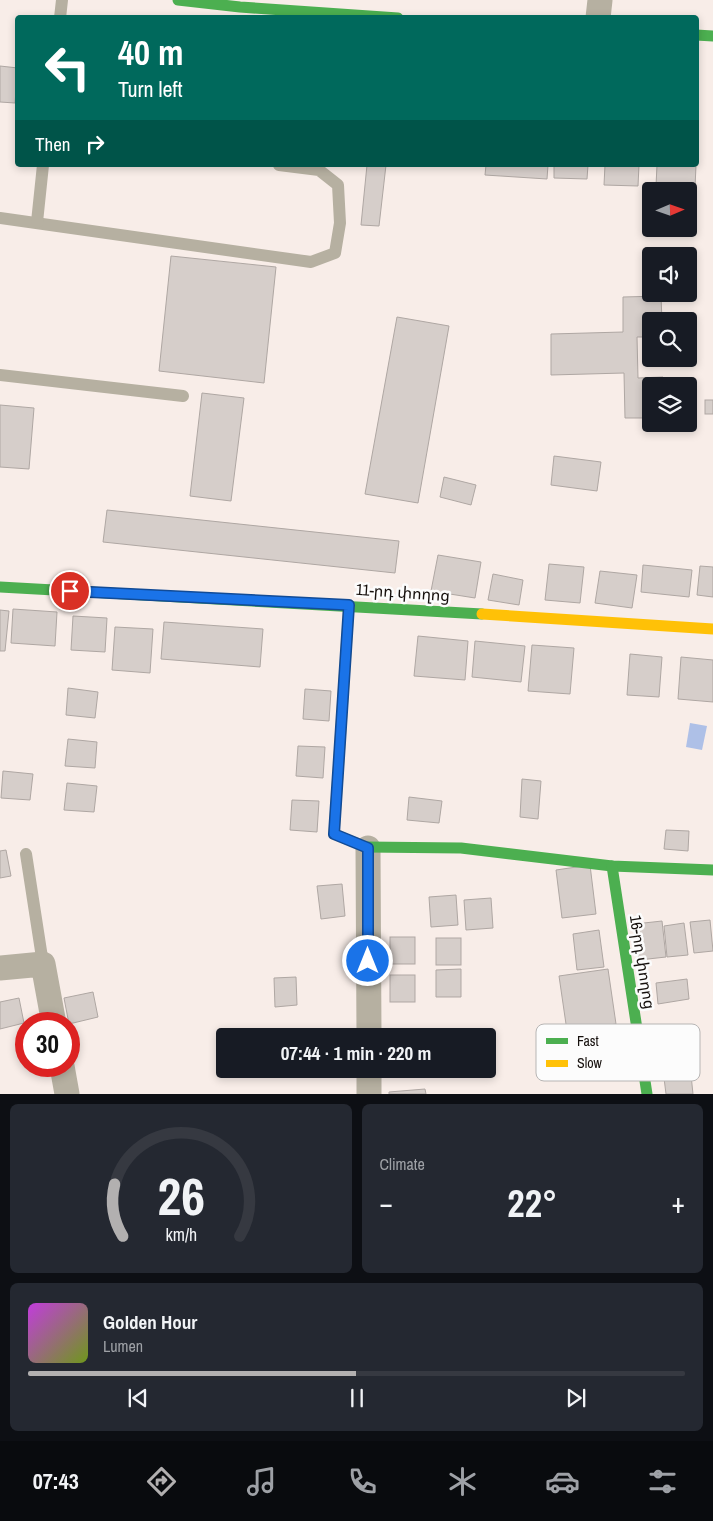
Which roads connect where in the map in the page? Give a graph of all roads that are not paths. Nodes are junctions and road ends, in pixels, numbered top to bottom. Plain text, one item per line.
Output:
1 (62, 0) edge
2 (178, 0) edge
3 (600, 0) edge
4 (241, 4) edge
5 (60, 15) edge
6 (364, 15) edge
7 (598, 15) edge
8 (699, 35) edge
9 (713, 36) edge
10 (43, 167) edge
11 (295, 167) edge
12 (0, 218) edge
13 (37, 222) junction
14 (0, 375) edge
15 (183, 396) dead end
16 (0, 587) edge
17 (349, 605) junction
18 (713, 629) edge
19 (368, 848) junction
20 (26, 854) dead end
21 (612, 866) junction
22 (713, 870) edge
23 (43, 964) junction
24 (0, 968) edge
25 (52, 1012) edge
26 (636, 1024) edge
27 (368, 1028) edge
28 (64, 1077) edge
29 (368, 1078) edge
30 (645, 1081) edge
31 (67, 1094) edge
32 (368, 1094) edge
33 (647, 1094) edge

1 - 5 lane
2 - 4 street
3 - 7 street
4 - 6 street
8 - 9 street
10 - 13 lane
11 - 13 lane
12 - 13 lane
14 - 15 lane
16 - 17 street, 11-րդ փողոց
17 - 18 street, 11-րդ փողոց
17 - 19 street
19 - 21 street
19 - 27 street
20 - 23 lane
21 - 22 street
21 - 26 street, 16-րդ փողոց
23 - 24 street
23 - 25 street
28 - 31 street
29 - 32 street
30 - 33 street, 16-րդ փողոց

